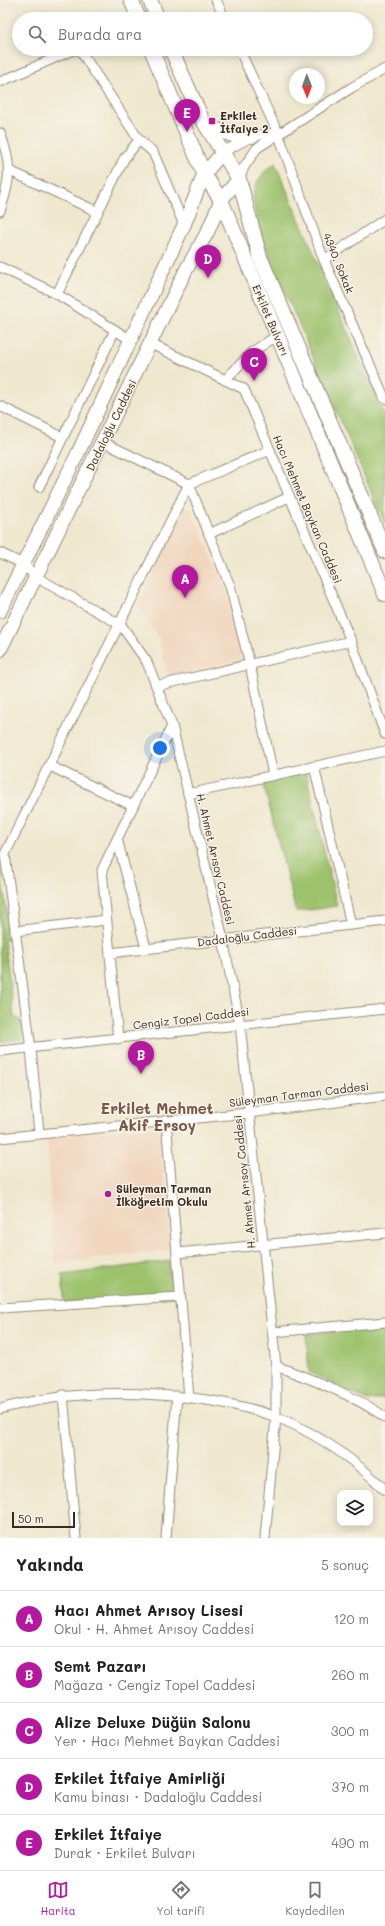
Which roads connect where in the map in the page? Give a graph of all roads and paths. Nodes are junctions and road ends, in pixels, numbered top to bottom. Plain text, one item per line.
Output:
1 (131, 0) edge
2 (150, 0) edge
3 (216, 0) edge
4 (136, 12) edge
5 (155, 12) edge
6 (222, 12) edge
7 (59, 56) edge
8 (84, 56) edge
9 (154, 56) edge
10 (174, 56) edge
11 (242, 56) edge
12 (385, 69) edge
13 (0, 82) edge
14 (207, 127) junction
15 (0, 132) edge
16 (278, 133) junction
17 (253, 136) junction
18 (139, 140) junction
19 (223, 152) junction
20 (10, 171) junction
21 (204, 174) junction
22 (239, 179) junction
23 (222, 200) junction
24 (0, 211) edge
25 (98, 212) junction
26 (385, 220) edge
27 (184, 225) junction
28 (324, 260) junction
29 (0, 267) edge
30 (57, 294) junction
31 (115, 330) junction
32 (278, 335) junction
33 (131, 340) junction
34 (151, 344) junction
35 (225, 380) junction
36 (385, 399) edge
37 (0, 406) edge
38 (62, 437) junction
39 (103, 442) junction
40 (270, 450) junction
41 (189, 484) junction
42 (39, 487) dead end
43 (290, 497) junction
44 (209, 534) junction
45 (385, 551) edge
46 (0, 553) edge
47 (23, 564) junction
48 (36, 577) junction
49 (385, 594) edge
50 (0, 611) edge
51 (121, 625) junction
52 (351, 642) junction
53 (0, 650) edge
54 (250, 665) junction
55 (156, 686) junction
56 (172, 726) junction
57 (385, 734) edge
58 (385, 751) edge
59 (50, 766) junction
60 (314, 766) junction
61 (273, 775) junction
62 (188, 794) junction
63 (132, 806) junction
64 (117, 839) junction
65 (3, 853) edge
66 (106, 920) junction
67 (385, 921) edge
68 (350, 925) junction
69 (15, 931) junction
70 (223, 939) junction
71 (146, 948) junction
72 (110, 952) junction
73 (385, 1009) edge
74 (240, 1024) junction
75 (118, 1039) junction
76 (31, 1049) junction
77 (0, 1051) edge
78 (385, 1096) edge
79 (248, 1112) junction
80 (166, 1120) junction
81 (39, 1133) junction
82 (0, 1138) edge
83 (385, 1232) edge
84 (263, 1244) junction
85 (177, 1253) junction
86 (179, 1297) junction
87 (0, 1308) edge
88 (385, 1322) edge
89 (273, 1332) junction
90 (276, 1366) junction
91 (63, 1395) junction
92 (177, 1396) junction
93 (189, 1398) junction
94 (0, 1409) edge
95 (276, 1417) junction
96 (385, 1417) edge
97 (385, 1477) edge
98 (377, 1482) junction
99 (385, 1490) edge
100 (76, 1538) edge
101 (166, 1538) edge
102 (265, 1538) edge

1 - 4 main road
2 - 5 main road
3 - 6 street
7 - 13 street
8 - 18 street
9 - 21 main road, Erkilet Bulvarı
10 - 14 main road, Erkilet Bulvarı
11 - 16 street, 4340. Sokak
12 - 16 street
14 - 17 main road
14 - 19 main road, Erkilet Bulvarı
15 - 20 street
16 - 17 street
16 - 22 street
16 - 28 street, 4340. Sokak
17 - 19 street
18 - 25 street
18 - 27 street
19 - 21 street, Dadaloğlu Caddesi
19 - 22 main road, Erkilet Bulvarı
20 - 24 street
20 - 25 street
21 - 23 main road, Erkilet Bulvarı
21 - 27 street, Dadaloğlu Caddesi
22 - 23 street, Dadaloğlu Caddesi
22 - 45 main road, Erkilet Bulvarı
23 - 32 main road, Erkilet Bulvarı
23 - 34 street, Dadaloğlu Caddesi
25 - 30 street
26 - 28 street
27 - 33 street, Dadaloğlu Caddesi
28 - 36 street, 4340. Sokak
29 - 30 street
30 - 31 street
31 - 33 street
31 - 38 street
32 - 35 street
32 - 49 main road, Erkilet Bulvarı
33 - 47 street, Dadaloğlu Caddesi
34 - 35 street, Hacı Mehmet Baykan Caddesi
34 - 39 street, Dadaloğlu Caddesi
35 - 40 street, Hacı Mehmet Baykan Caddesi
37 - 38 street
38 - 42 street
39 - 41 street
39 - 48 street, Dadaloğlu Caddesi
40 - 41 street
40 - 43 street, Hacı Mehmet Baykan Caddesi
41 - 44 street
41 - 51 street
43 - 44 street
43 - 52 street, Hacı Mehmet Baykan Caddesi
44 - 54 street
46 - 47 street, H. Ahmet Arısoy Caddesi
47 - 48 street, H. Ahmet Arısoy Caddesi
47 - 50 street, Dadaloğlu Caddesi
48 - 51 street, H. Ahmet Arısoy Caddesi
48 - 53 street, Dadaloğlu Caddesi
51 - 55 street, H. Ahmet Arısoy Caddesi
51 - 59 street
52 - 54 street
52 - 57 street, Hacı Mehmet Baykan Caddesi
54 - 55 street
54 - 61 street
55 - 56 street, H. Ahmet Arısoy Caddesi
56 - 62 street, H. Ahmet Arısoy Caddesi
56 - 63 street
58 - 60 street
59 - 63 street
59 - 65 street
60 - 61 street
60 - 68 street
61 - 62 street
62 - 70 street, H. Ahmet Arısoy Caddesi
63 - 64 street
64 - 66 street
64 - 71 street
65 - 69 street
66 - 69 street
66 - 72 street
67 - 68 street, Dadaloğlu Caddesi
68 - 70 street, Dadaloğlu Caddesi
69 - 76 street
70 - 71 street, Dadaloğlu Caddesi
70 - 74 street, H. Ahmet Arısoy Caddesi
71 - 72 street, Dadaloğlu Caddesi
72 - 75 street
73 - 74 street, Cengiz Topel Caddesi
74 - 75 street, Cengiz Topel Caddesi
74 - 79 street, H. Ahmet Arısoy Caddesi
75 - 76 street, Cengiz Topel Caddesi
76 - 77 street, Cengiz Topel Caddesi
76 - 81 street
78 - 79 street, Süleyman Tarman Caddesi
79 - 80 street, Süleyman Tarman Caddesi
79 - 84 street, H. Ahmet Arısoy Caddesi
80 - 81 street, Süleyman Tarman Caddesi
80 - 85 street
81 - 82 street, Süleyman Tarman Caddesi
83 - 84 street
84 - 85 street
84 - 89 street, H. Ahmet Arısoy Caddesi
85 - 86 street
86 - 87 street
86 - 93 street
88 - 89 street
89 - 90 street, H. Ahmet Arısoy Caddesi
90 - 95 street, H. Ahmet Arısoy Caddesi
90 - 96 street
91 - 92 street
91 - 94 street
91 - 100 street
92 - 93 street
92 - 101 street
93 - 95 street
95 - 98 street
95 - 102 street, H. Ahmet Arısoy Caddesi
97 - 98 street
98 - 99 street

